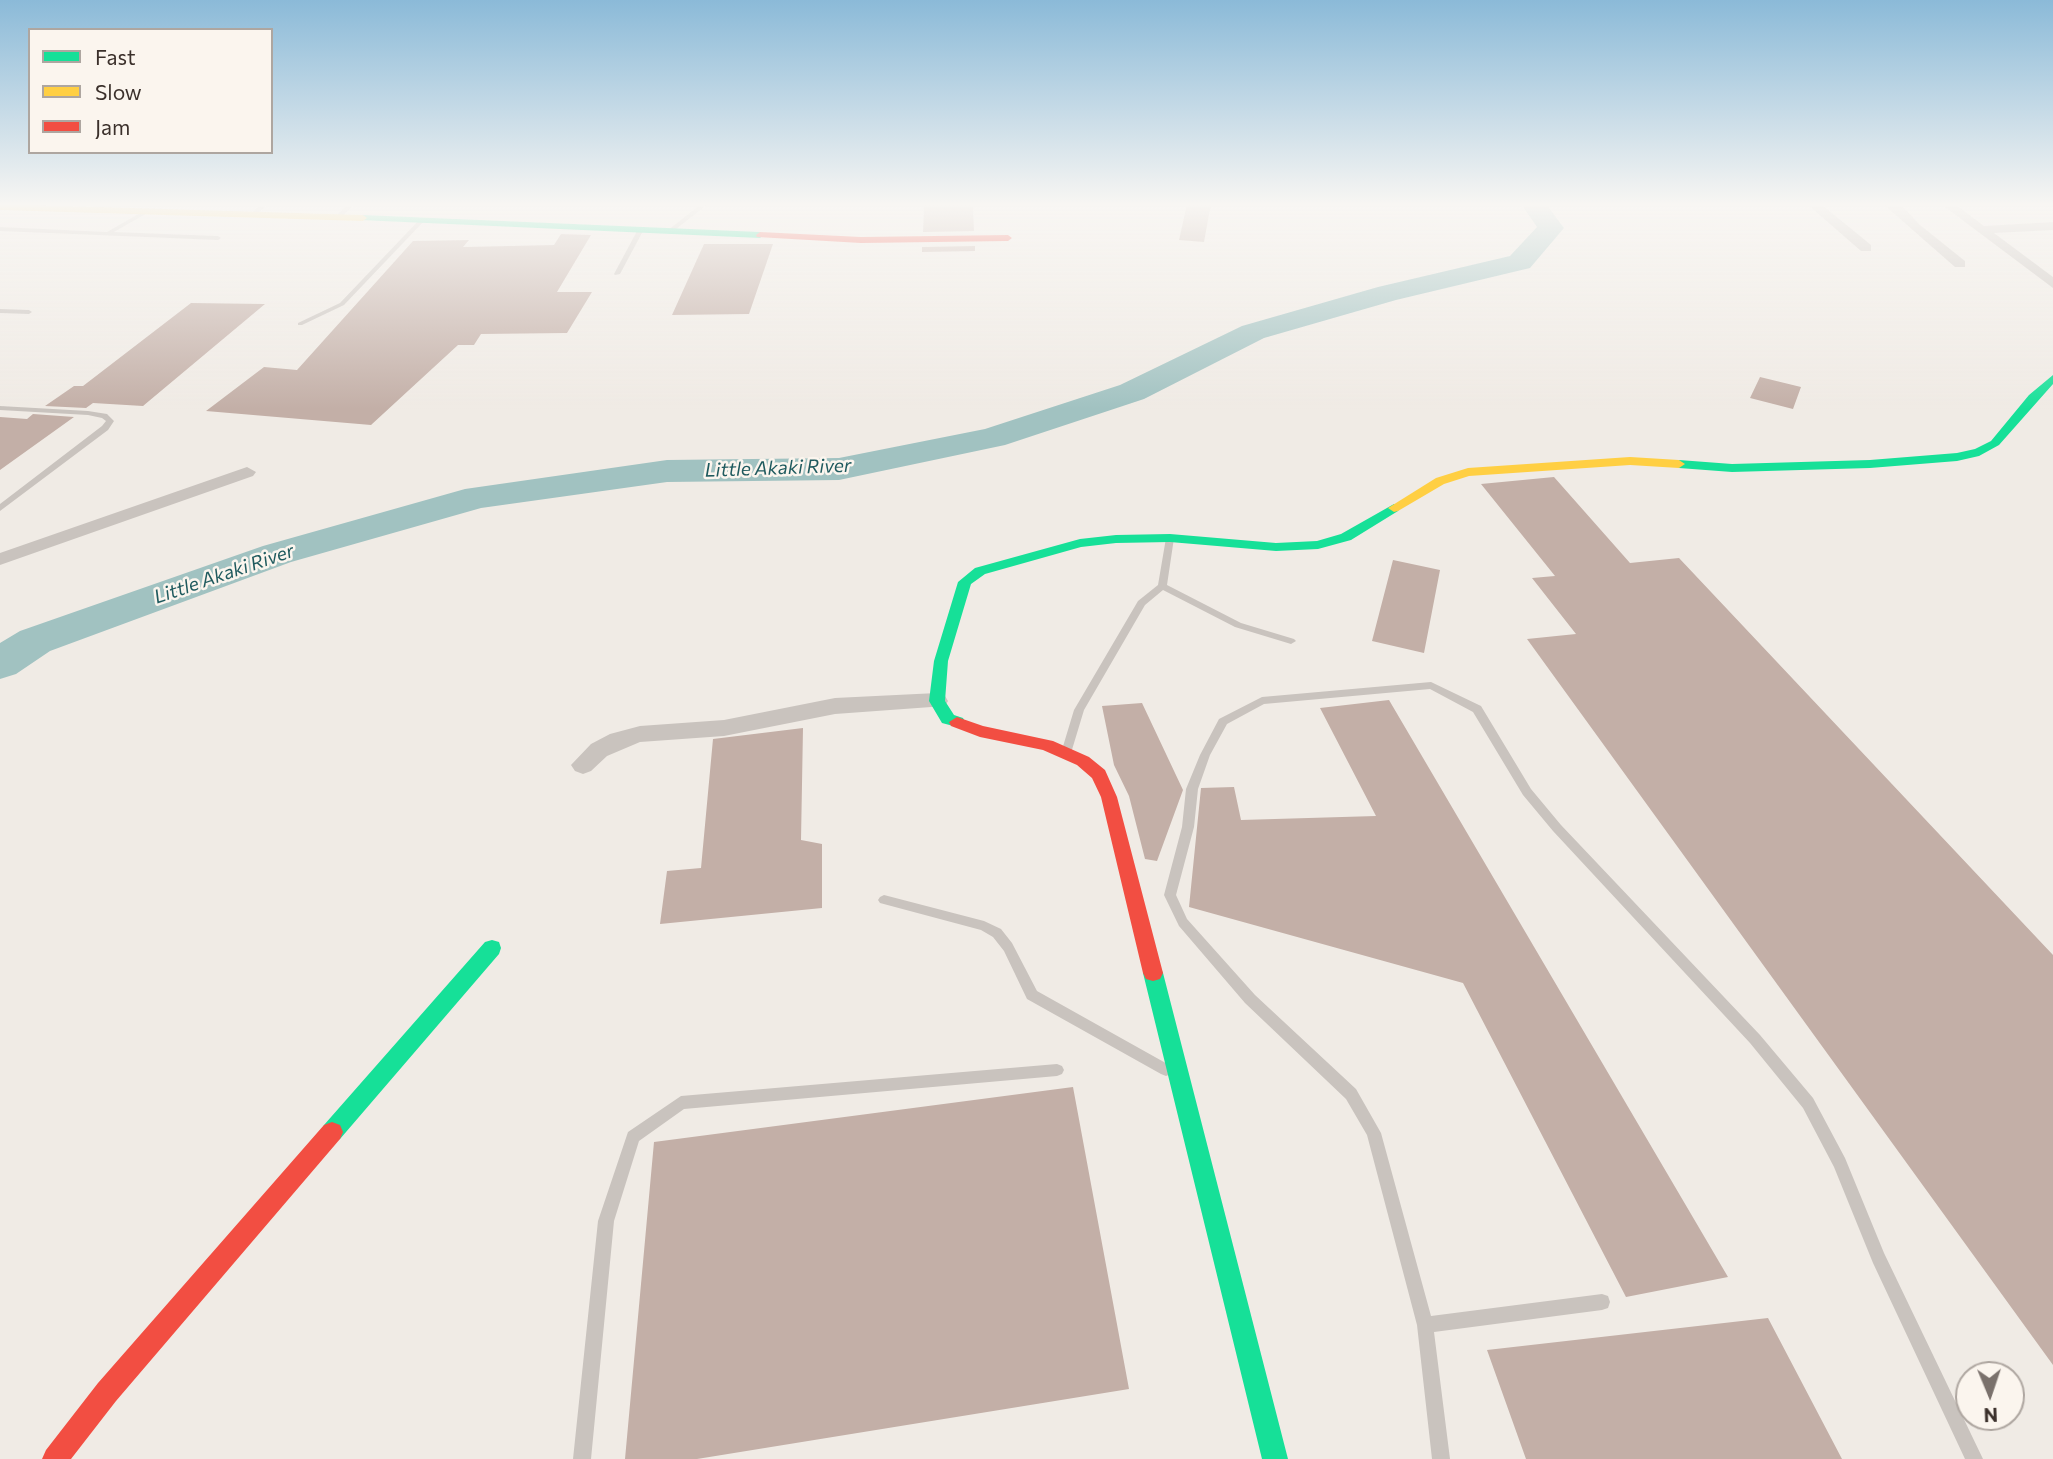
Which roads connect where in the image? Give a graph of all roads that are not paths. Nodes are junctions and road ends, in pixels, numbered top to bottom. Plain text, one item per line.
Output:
1 (372, 272) edge
2 (2038, 272) edge
3 (2053, 284) edge
4 (0, 311) edge
5 (29, 312) dead end
6 (300, 324) dead end
7 (2053, 378) edge
8 (0, 408) edge
9 (247, 472) dead end
10 (0, 508) edge
11 (1170, 538) junction
12 (0, 559) edge
13 (1162, 586) junction
14 (1291, 641) dead end
15 (937, 701) junction
16 (1066, 753) junction
17 (583, 765) dead end
18 (884, 900) dead end
19 (492, 948) dead end
20 (1056, 1070) dead end
21 (1180, 1078) junction
22 (1602, 1302) dead end
23 (1425, 1325) junction
24 (55, 1459) edge
25 (582, 1459) edge
26 (1275, 1459) edge
27 (1441, 1459) edge
28 (1974, 1459) edge

1 - 6 lane
2 - 3 street
4 - 5 lane
7 - 11 street
8 - 10 lane
9 - 12 street
11 - 13 lane
11 - 15 street
13 - 14 lane
13 - 16 lane
15 - 16 street
15 - 17 street
16 - 21 street
18 - 21 lane
19 - 24 street
20 - 25 lane
21 - 26 street
22 - 23 lane
23 - 27 lane
23 - 28 lane

